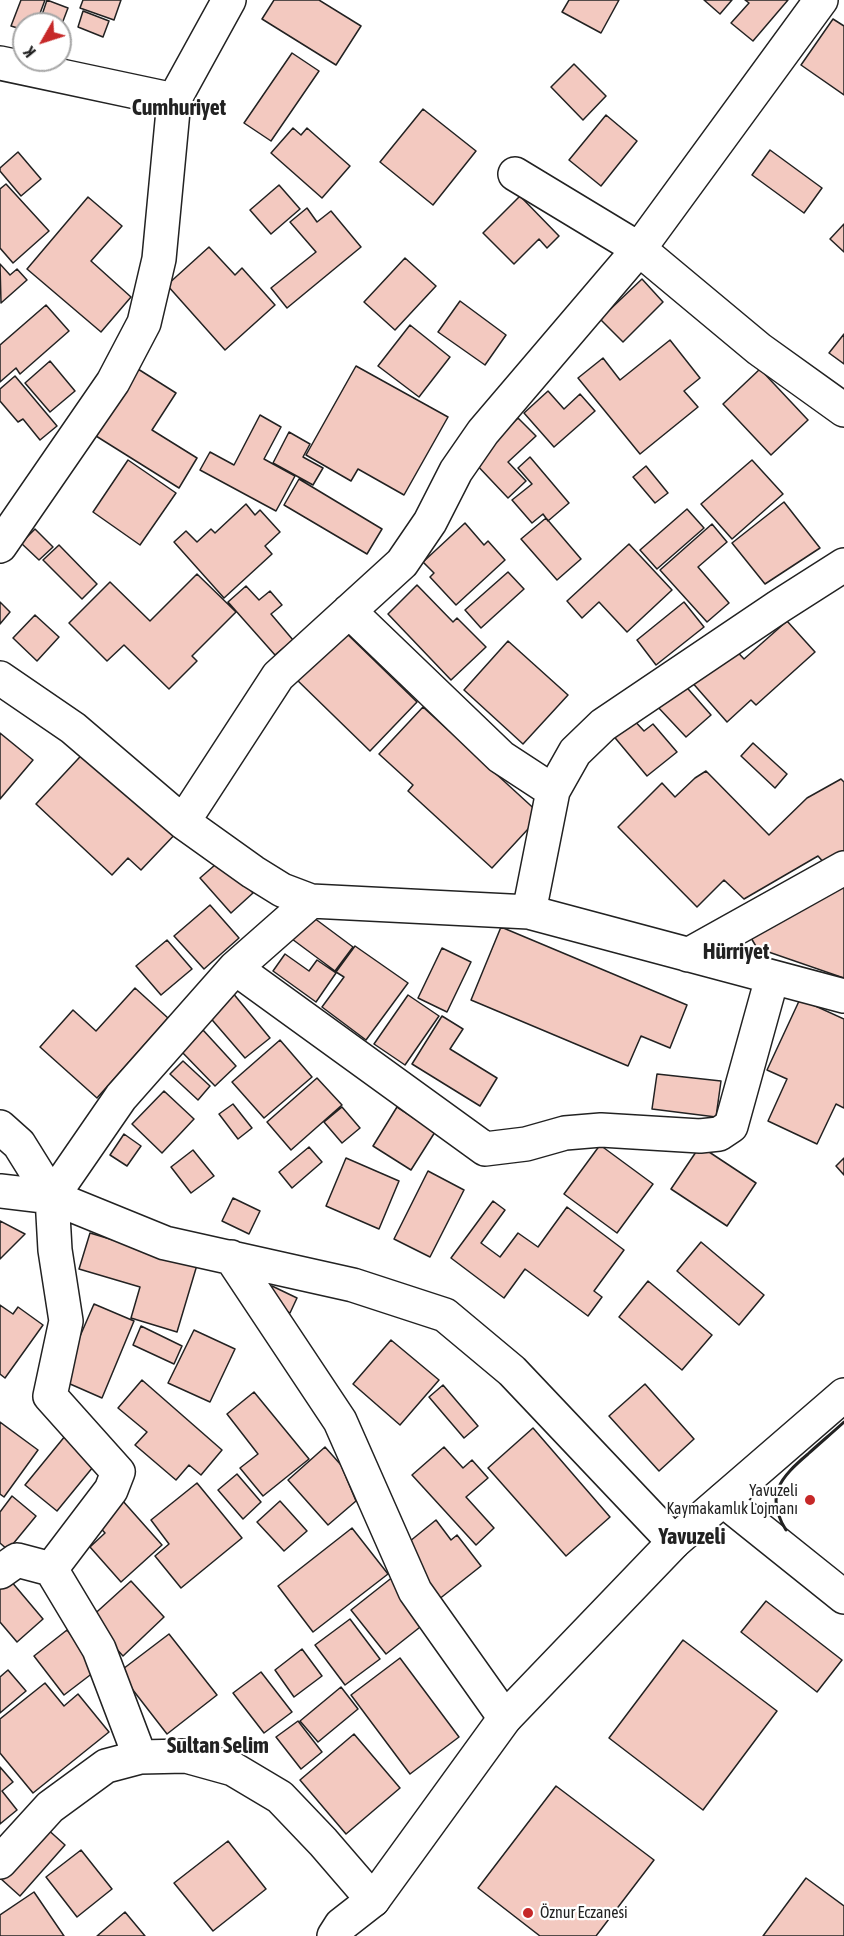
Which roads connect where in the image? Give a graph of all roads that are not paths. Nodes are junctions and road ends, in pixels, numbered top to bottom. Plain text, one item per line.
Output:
1 (229, 0) edge
2 (821, 0) edge
3 (0, 63) edge
4 (174, 100) junction
5 (515, 174) dead end
6 (639, 249) junction
7 (844, 410) edge
8 (0, 546) edge
9 (844, 565) edge
10 (349, 611) junction
11 (0, 678) edge
12 (553, 791) junction
13 (183, 822) junction
14 (844, 868) edge
15 (312, 900) junction
16 (529, 912) junction
17 (688, 955) junction
18 (235, 968) junction
19 (772, 978) junction
20 (844, 996) edge
21 (0, 1127) edge
22 (0, 1191) edge
23 (52, 1197) junction
24 (231, 1257) junction
25 (844, 1395) edge
26 (723, 1500) junction
27 (674, 1542) junction
28 (51, 1569) junction
29 (0, 1572) edge
30 (844, 1597) edge
31 (505, 1718) junction
32 (140, 1757) junction
33 (0, 1862) edge
34 (373, 1900) junction
35 (343, 1932) edge

1 - 4 street
2 - 6 street
3 - 4 street
4 - 8 street
5 - 6 street
6 - 7 street
6 - 10 street
9 - 12 street
10 - 12 street
10 - 13 street
11 - 13 street
12 - 16 street
13 - 15 street
14 - 17 street
15 - 16 street
15 - 18 street
16 - 17 street
17 - 19 street
18 - 19 street
18 - 23 street
19 - 20 street
21 - 23 street
22 - 23 street
23 - 24 street
23 - 28 street
24 - 27 street
24 - 31 street
25 - 26 street
26 - 27 street
26 - 30 street
27 - 31 street
28 - 29 street
28 - 32 street
31 - 34 street
32 - 33 street
32 - 34 street
34 - 35 street

